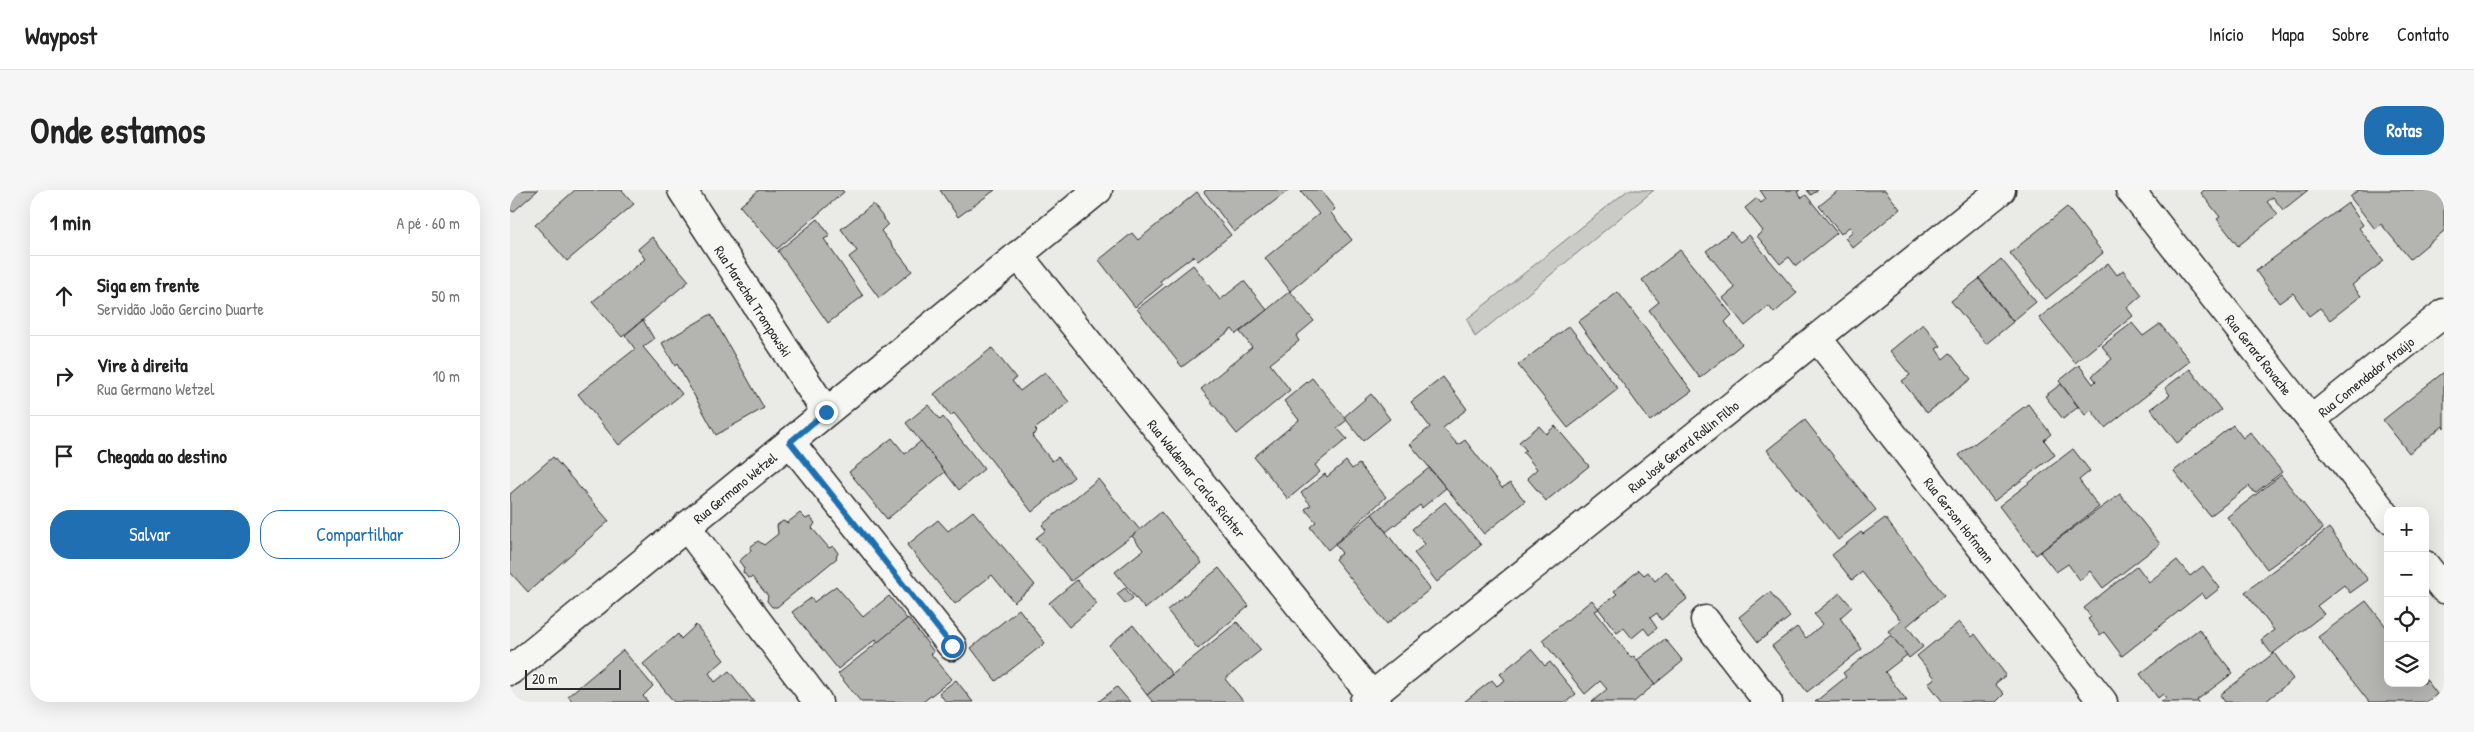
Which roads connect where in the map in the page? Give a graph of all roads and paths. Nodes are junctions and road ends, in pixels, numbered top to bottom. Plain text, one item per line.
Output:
1 (682, 190) edge
2 (1098, 190) edge
3 (2001, 190) edge
4 (2130, 190) edge
5 (1018, 255) junction
6 (2444, 313) edge
7 (1817, 338) junction
8 (826, 412) junction
9 (2311, 420) junction
10 (790, 442) junction
11 (2384, 513) edge
12 (686, 526) junction
13 (2429, 570) edge
14 (2444, 589) edge
15 (1705, 620) dead end
16 (952, 646) dead end
17 (510, 671) edge
18 (1371, 700) edge
19 (818, 702) edge
20 (1768, 702) edge
21 (2103, 702) edge

1 - 8 street, Rua Marechal Trompowski
2 - 5 street, Rua Germano Wetzel
3 - 7 street, Rua José Gerard Rollin Filho
4 - 9 street, Rua Gerard Ravache
5 - 8 street, Rua Germano Wetzel
5 - 18 street, Rua Waldemar Carlos Richter
6 - 9 street, Rua Comendador Araújo
7 - 18 street, Rua José Gerard Rollin Filho
7 - 21 street, Rua Gerson Hofmann
8 - 10 street, Rua Germano Wetzel
9 - 11 street, Rua Gerard Ravache
10 - 12 street, Rua Germano Wetzel
10 - 16 street
12 - 17 street, Rua Germano Wetzel
12 - 19 street
13 - 14 street
15 - 20 street

